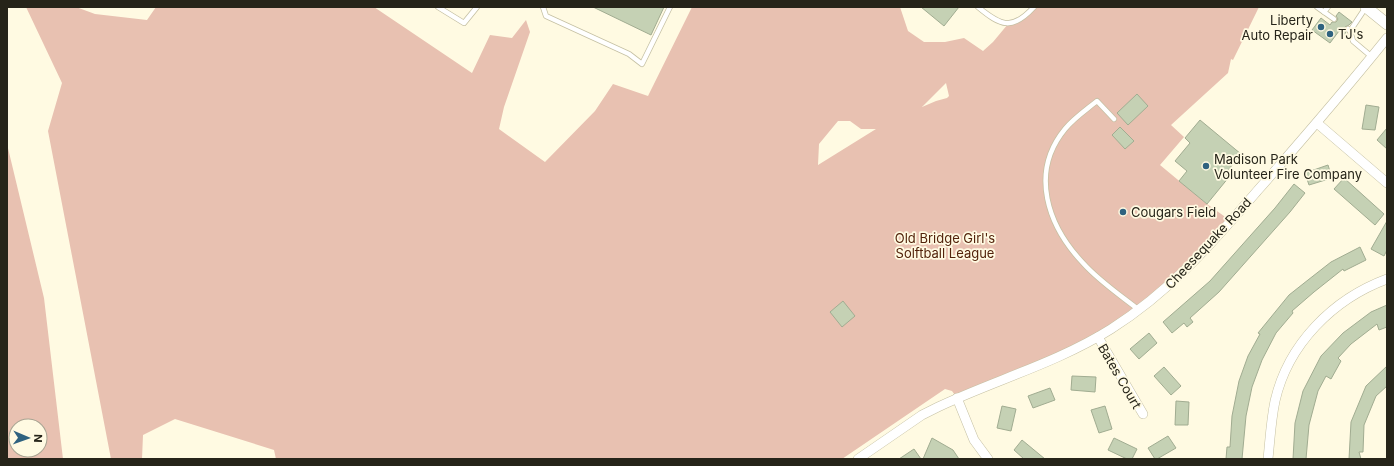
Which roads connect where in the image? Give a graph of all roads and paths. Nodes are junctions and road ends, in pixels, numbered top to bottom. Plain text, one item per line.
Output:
1 (438, 7) edge
2 (477, 7) edge
3 (543, 7) edge
4 (670, 7) edge
5 (978, 7) edge
6 (1034, 7) edge
7 (1317, 7) edge
8 (1328, 7) edge
9 (1366, 7) edge
10 (1324, 12) junction
11 (1334, 19) dead end
12 (1387, 24) edge
13 (1387, 38) edge
14 (1372, 57) junction
15 (1114, 120) dead end
16 (1317, 123) junction
17 (1387, 182) edge
18 (1387, 279) edge
19 (1139, 310) junction
20 (1098, 337) junction
21 (957, 398) junction
22 (1142, 414) dead end
23 (858, 459) edge
24 (988, 459) edge
25 (1268, 459) edge

1 - 2 lane
3 - 4 lane
5 - 6 lane
7 - 10 lane
8 - 10 lane
9 - 12 street
9 - 14 lane
10 - 11 lane
13 - 14 street, Cheesequake Road
14 - 16 street, Cheesequake Road
15 - 19 lane
16 - 17 street
16 - 19 street, Cheesequake Road
18 - 25 street
19 - 20 street, Cheesequake Road
20 - 21 street, Cheesequake Road
20 - 22 street, Bates Court
21 - 23 street, Cheesequake Road
21 - 24 street

